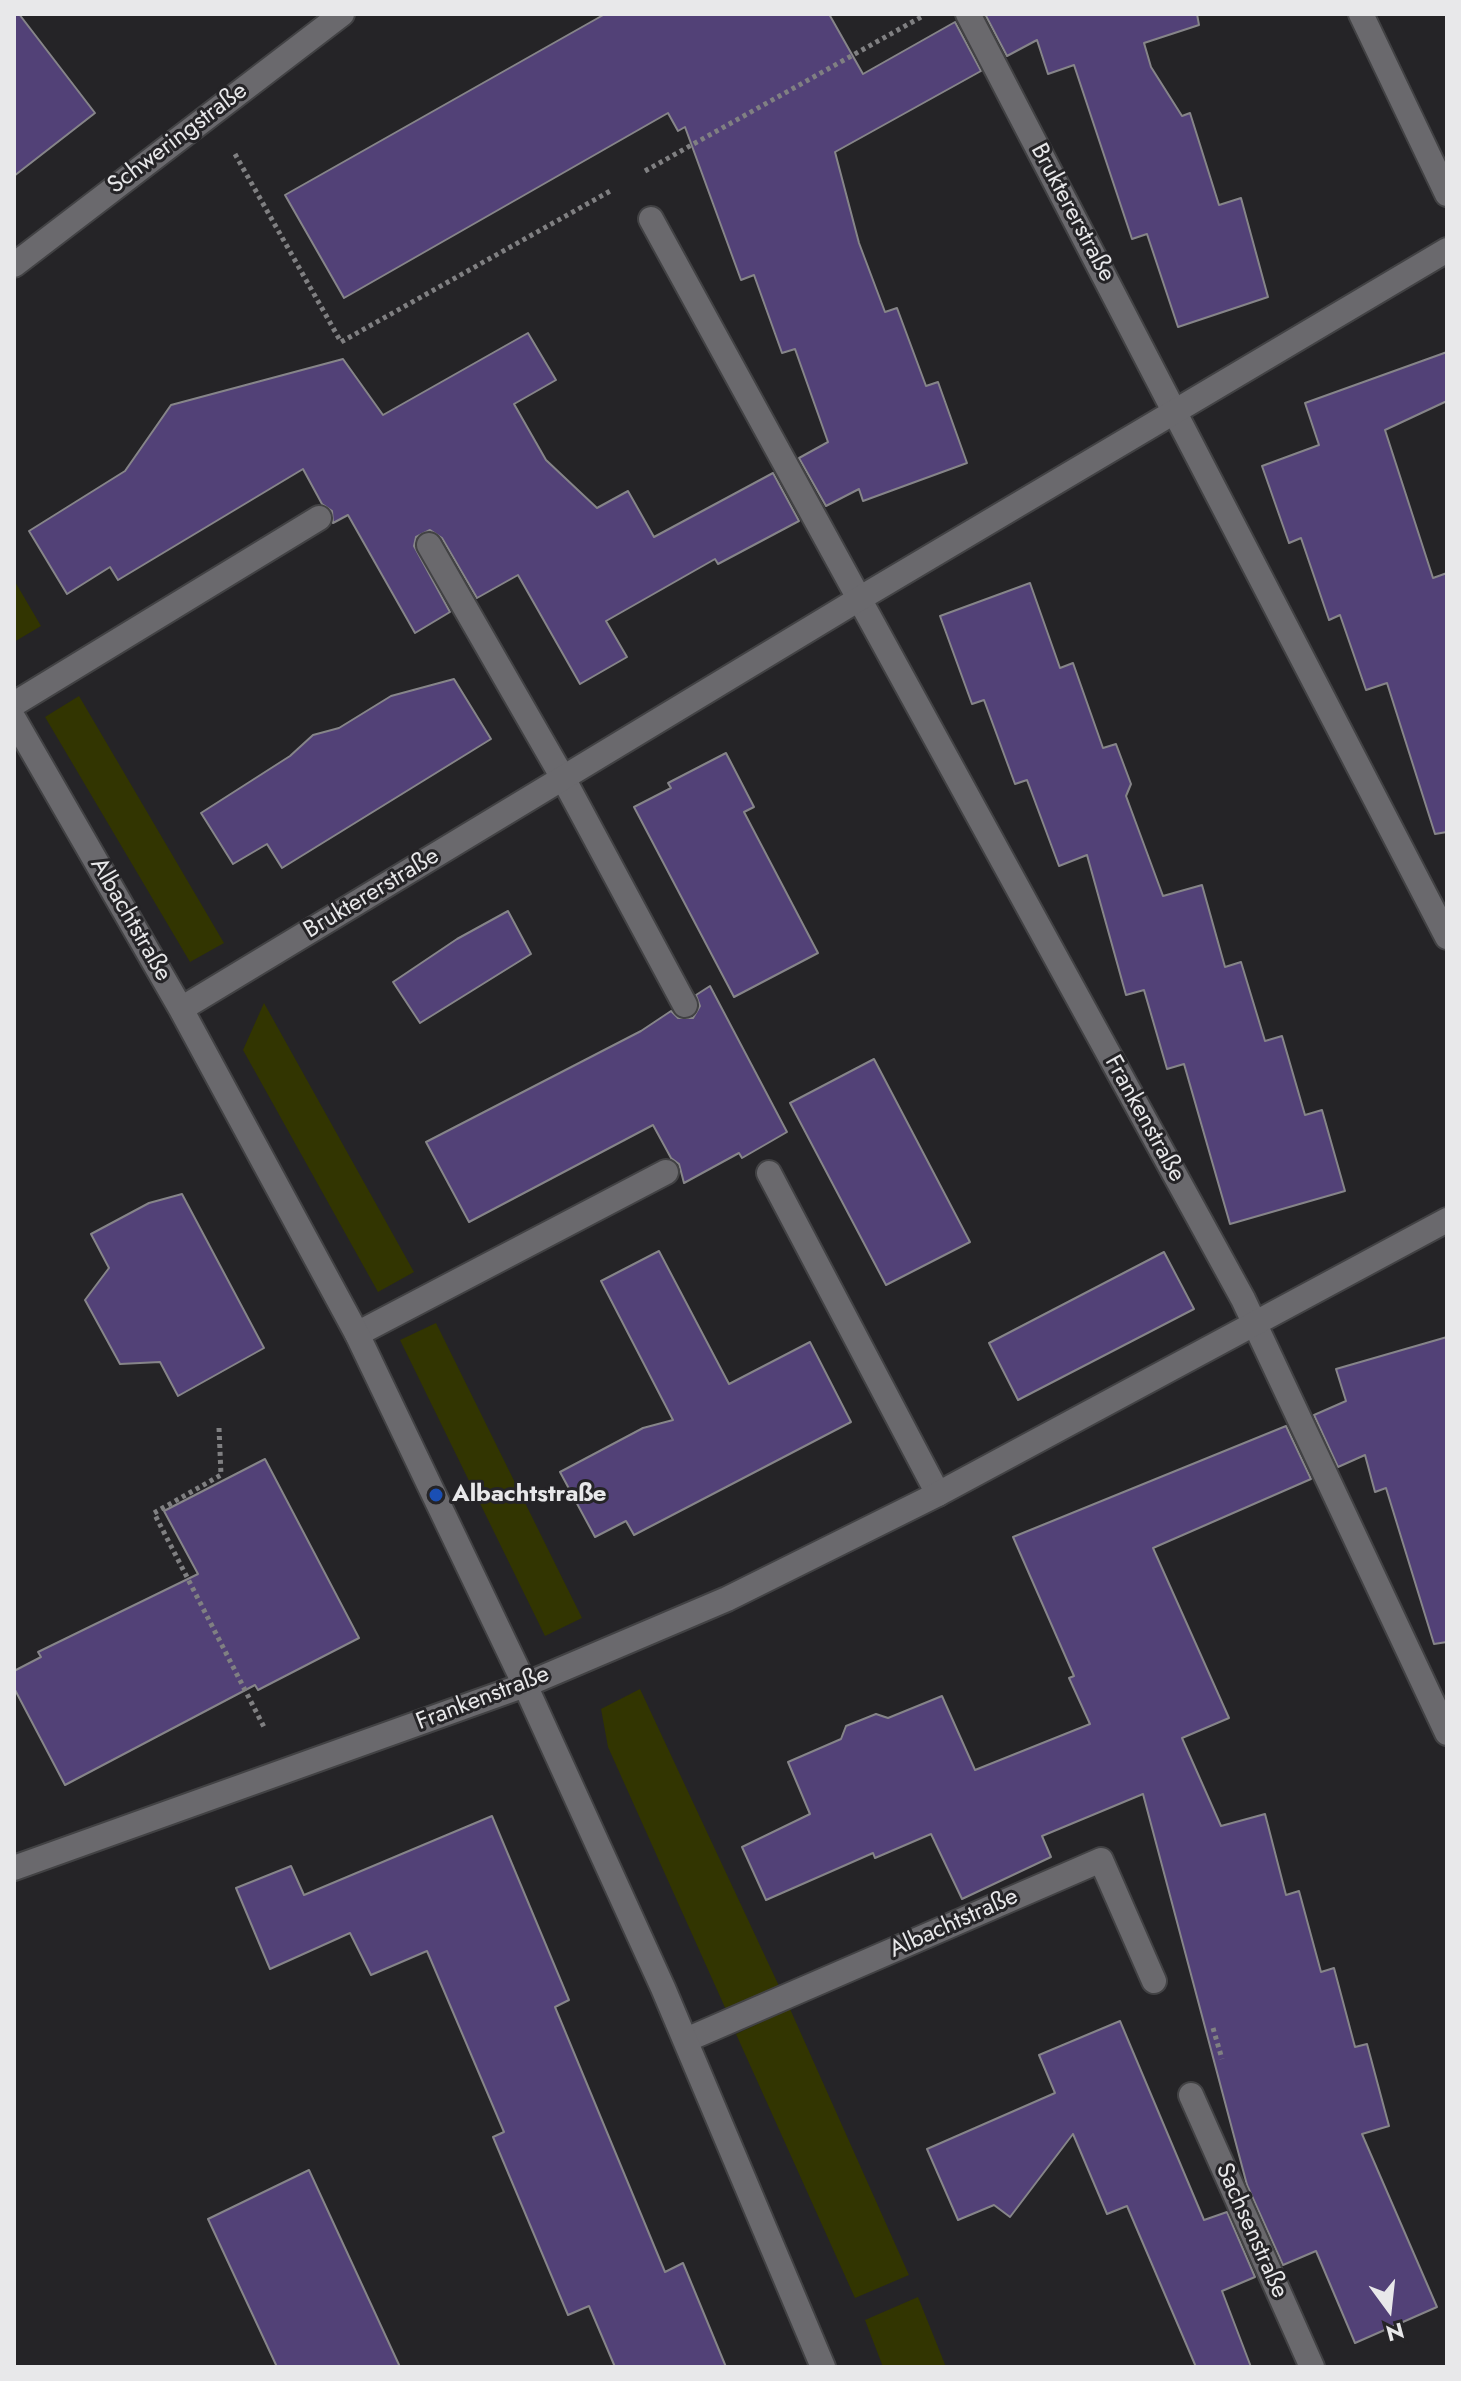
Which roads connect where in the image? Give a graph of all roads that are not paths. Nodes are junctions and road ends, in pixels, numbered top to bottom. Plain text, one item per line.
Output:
1 (342, 14) edge
2 (968, 14) edge
3 (1361, 14) edge
4 (1447, 194) edge
5 (651, 219) dead end
6 (1447, 250) edge
7 (14, 265) edge
8 (1176, 412) junction
9 (319, 518) dead end
10 (429, 545) dead end
11 (859, 599) junction
12 (14, 704) edge
13 (14, 719) edge
14 (563, 778) junction
15 (1447, 937) edge
16 (685, 1005) dead end
17 (181, 1009) junction
18 (666, 1172) dead end
19 (769, 1173) dead end
20 (1447, 1220) edge
21 (1257, 1325) junction
22 (357, 1334) junction
23 (938, 1494) junction
24 (525, 1685) junction
25 (1447, 1733) edge
26 (14, 1868) edge
27 (1154, 1981) dead end
28 (686, 2040) junction
29 (1191, 2095) dead end
30 (823, 2367) edge
31 (1312, 2367) edge

1 - 7 street, Schweringstraße
2 - 8 street, Bruktererstraße
3 - 4 street
5 - 11 street
6 - 8 street, Bruktererstraße
8 - 11 street, Bruktererstraße
8 - 15 street, Bruktererstraße
9 - 12 street
10 - 14 street
11 - 14 street, Bruktererstraße
11 - 21 street, Frankenstraße
13 - 17 street, Albachtstraße
14 - 16 street
14 - 17 street, Bruktererstraße
17 - 22 street, Albachtstraße
18 - 22 street
19 - 23 street
20 - 21 street, Frankenstraße
21 - 23 street, Frankenstraße
21 - 25 street, Frankenstraße
22 - 24 street, Albachtstraße
23 - 24 street, Frankenstraße
24 - 26 street, Frankenstraße
24 - 28 street, Albachtstraße
27 - 28 street, Albachtstraße
28 - 30 street, Albachtstraße
29 - 31 street, Sachsenstraße

